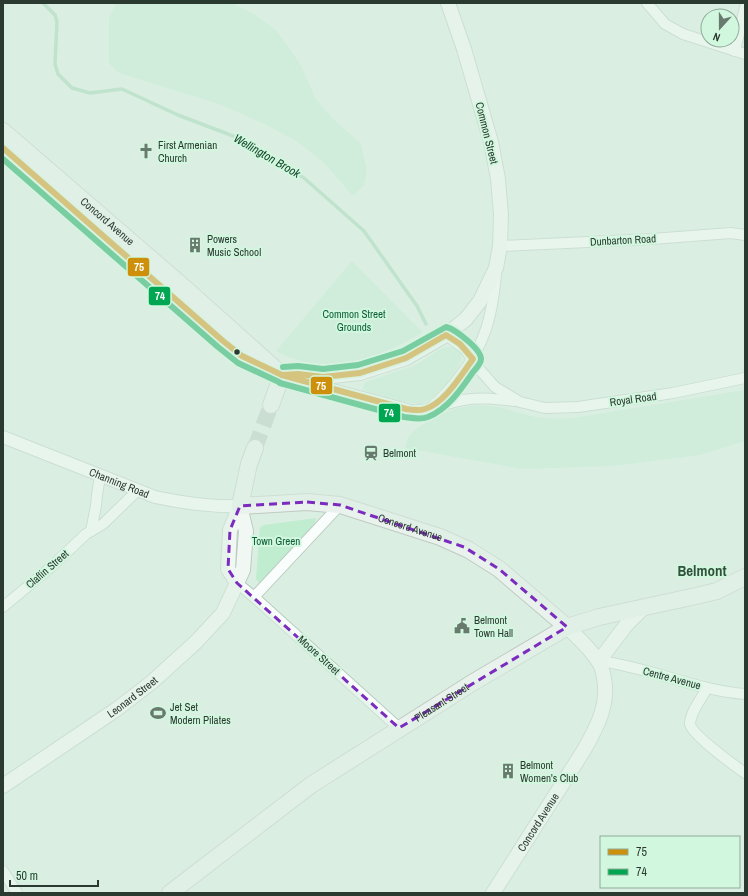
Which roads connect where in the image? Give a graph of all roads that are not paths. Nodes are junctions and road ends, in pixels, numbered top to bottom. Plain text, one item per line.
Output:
1 (448, 3) edge
2 (647, 3) edge
3 (745, 8) edge
4 (740, 53) edge
5 (3, 131) edge
6 (3, 148) edge
7 (745, 235) edge
8 (500, 246) junction
9 (496, 268) junction
10 (446, 335) junction
11 (473, 359) junction
12 (282, 376) junction
13 (745, 378) edge
14 (520, 402) junction
15 (271, 405) tunnel mouth
16 (428, 409) junction
17 (3, 438) edge
18 (254, 448) tunnel mouth
19 (100, 476) junction
20 (137, 491) junction
21 (340, 505) junction
22 (240, 506) junction
23 (91, 531) junction
24 (745, 577) edge
25 (237, 583) junction
26 (254, 597) junction
27 (3, 607) edge
28 (644, 607) junction
29 (567, 627) junction
30 (599, 661) junction
31 (708, 688) junction
32 (745, 694) edge
33 (399, 728) junction
34 (745, 773) edge
35 (3, 786) edge
36 (3, 871) edge
37 (17, 893) edge
38 (170, 893) edge
39 (493, 893) edge

1 - 8 main road, Common Street
2 - 4 street
3 - 4 street
5 - 12 main road, Concord Avenue
6 - 12 main road, Concord Avenue
7 - 8 street, Dunbarton Road
8 - 9 main road, Common Street
9 - 10 main road, Common Street
9 - 11 street, Common Street
10 - 11 street, Royal Road
10 - 12 main road, Common Street
11 - 14 street, Royal Road
11 - 16 street, Common Street
12 - 15 main road
12 - 16 street
13 - 14 street, Royal Road
14 - 16 street, Royal Road
17 - 19 street, Channing Road
18 - 22 main road
19 - 20 street, Channing Road
19 - 23 street
20 - 22 street, Channing Road
20 - 23 street, Claflin Street
21 - 22 main road, Concord Avenue
21 - 26 street
21 - 29 main road, Concord Avenue
22 - 25 main road
23 - 27 street, Claflin Street
24 - 28 main road, Pleasant Street
25 - 26 street, Moore Street
25 - 35 main road, Leonard Street
26 - 33 street, Moore Street
28 - 29 main road, Pleasant Street
28 - 30 main road
29 - 30 main road, Concord Avenue
29 - 33 main road, Pleasant Street
30 - 31 street, Centre Avenue
30 - 39 main road, Concord Avenue
31 - 32 street, Centre Avenue
31 - 34 street
33 - 38 main road, Pleasant Street
36 - 37 street

